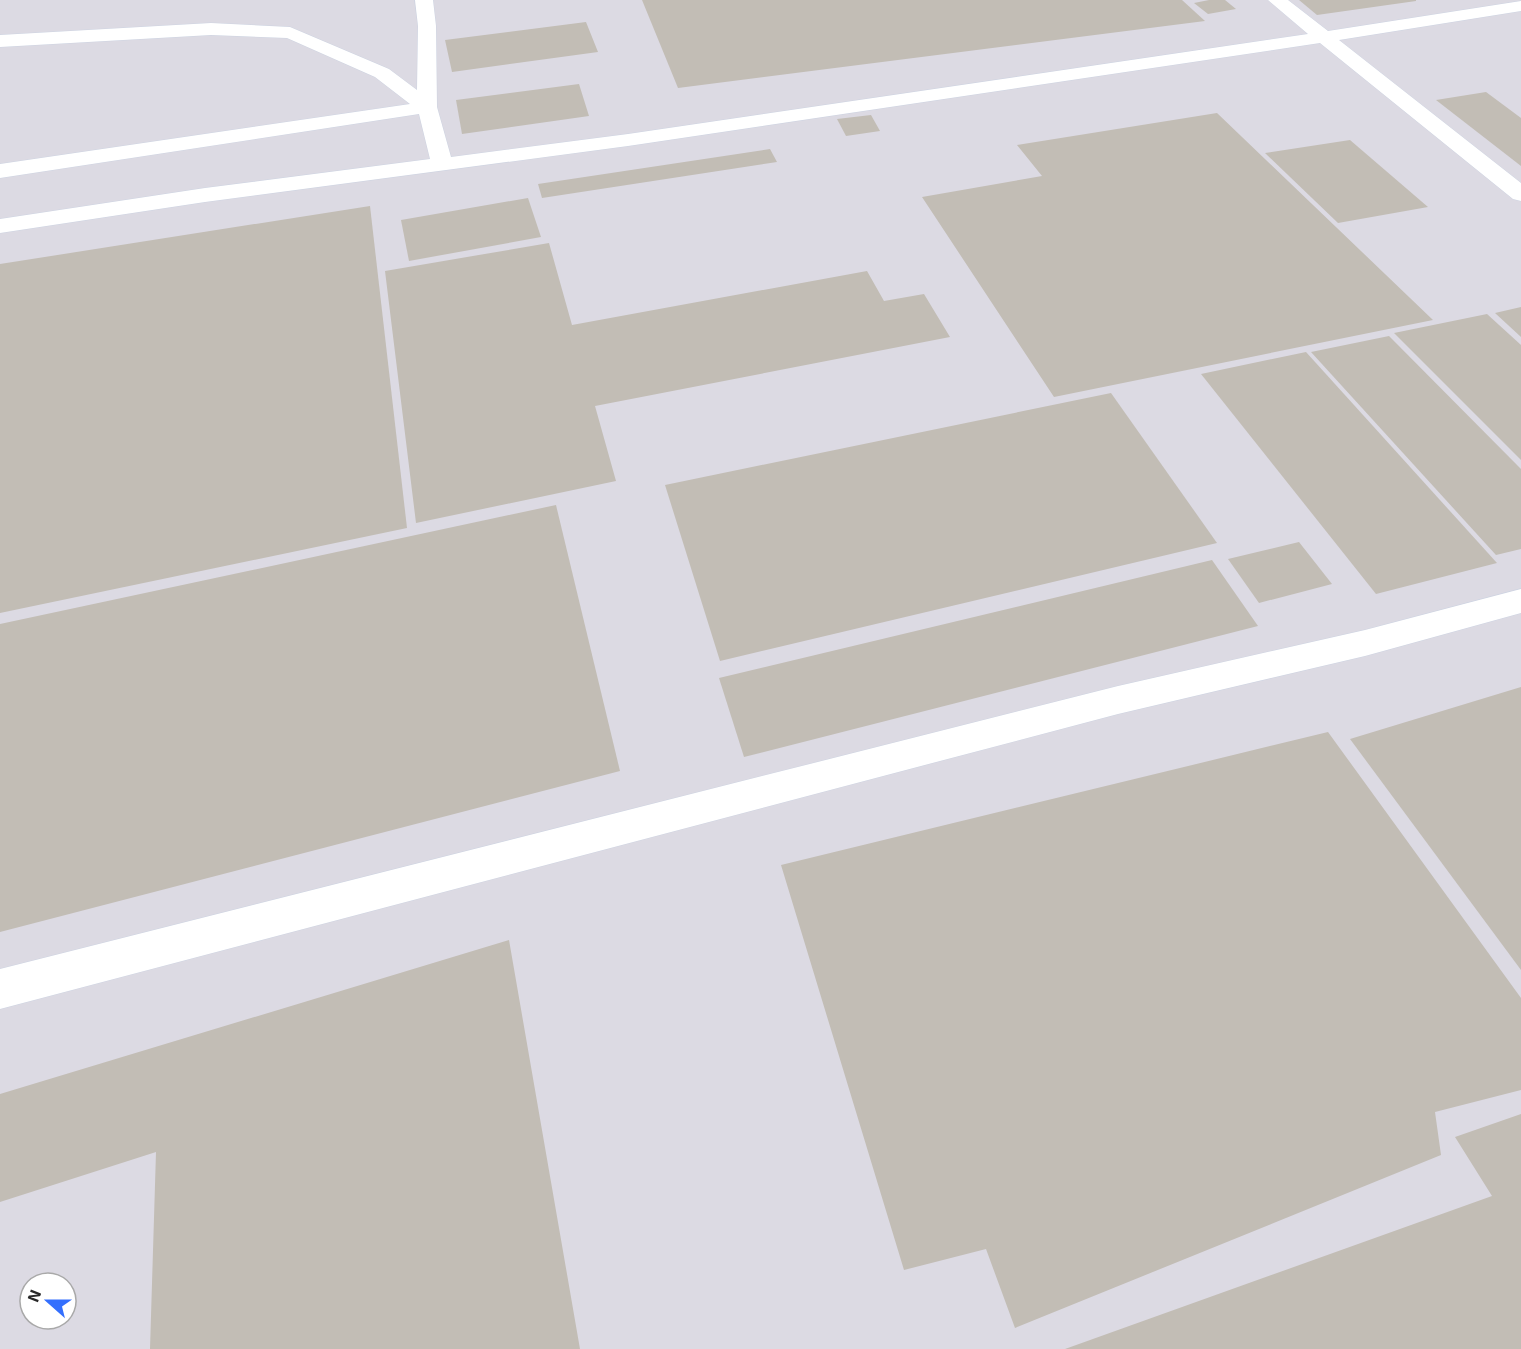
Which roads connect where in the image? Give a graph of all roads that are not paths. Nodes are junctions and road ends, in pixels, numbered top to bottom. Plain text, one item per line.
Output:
1 (424, 0) edge
2 (1277, 0) edge
3 (1521, 6) edge
4 (1324, 37) junction
5 (0, 41) edge
6 (427, 107) junction
7 (442, 165) junction
8 (0, 171) edge
9 (1521, 194) edge
10 (0, 226) edge
11 (1521, 601) edge
12 (0, 989) edge

1 - 6 street
2 - 4 street
3 - 4 street
4 - 7 street
4 - 9 street
5 - 6 street
6 - 7 street
6 - 8 street
7 - 10 street
11 - 12 street

